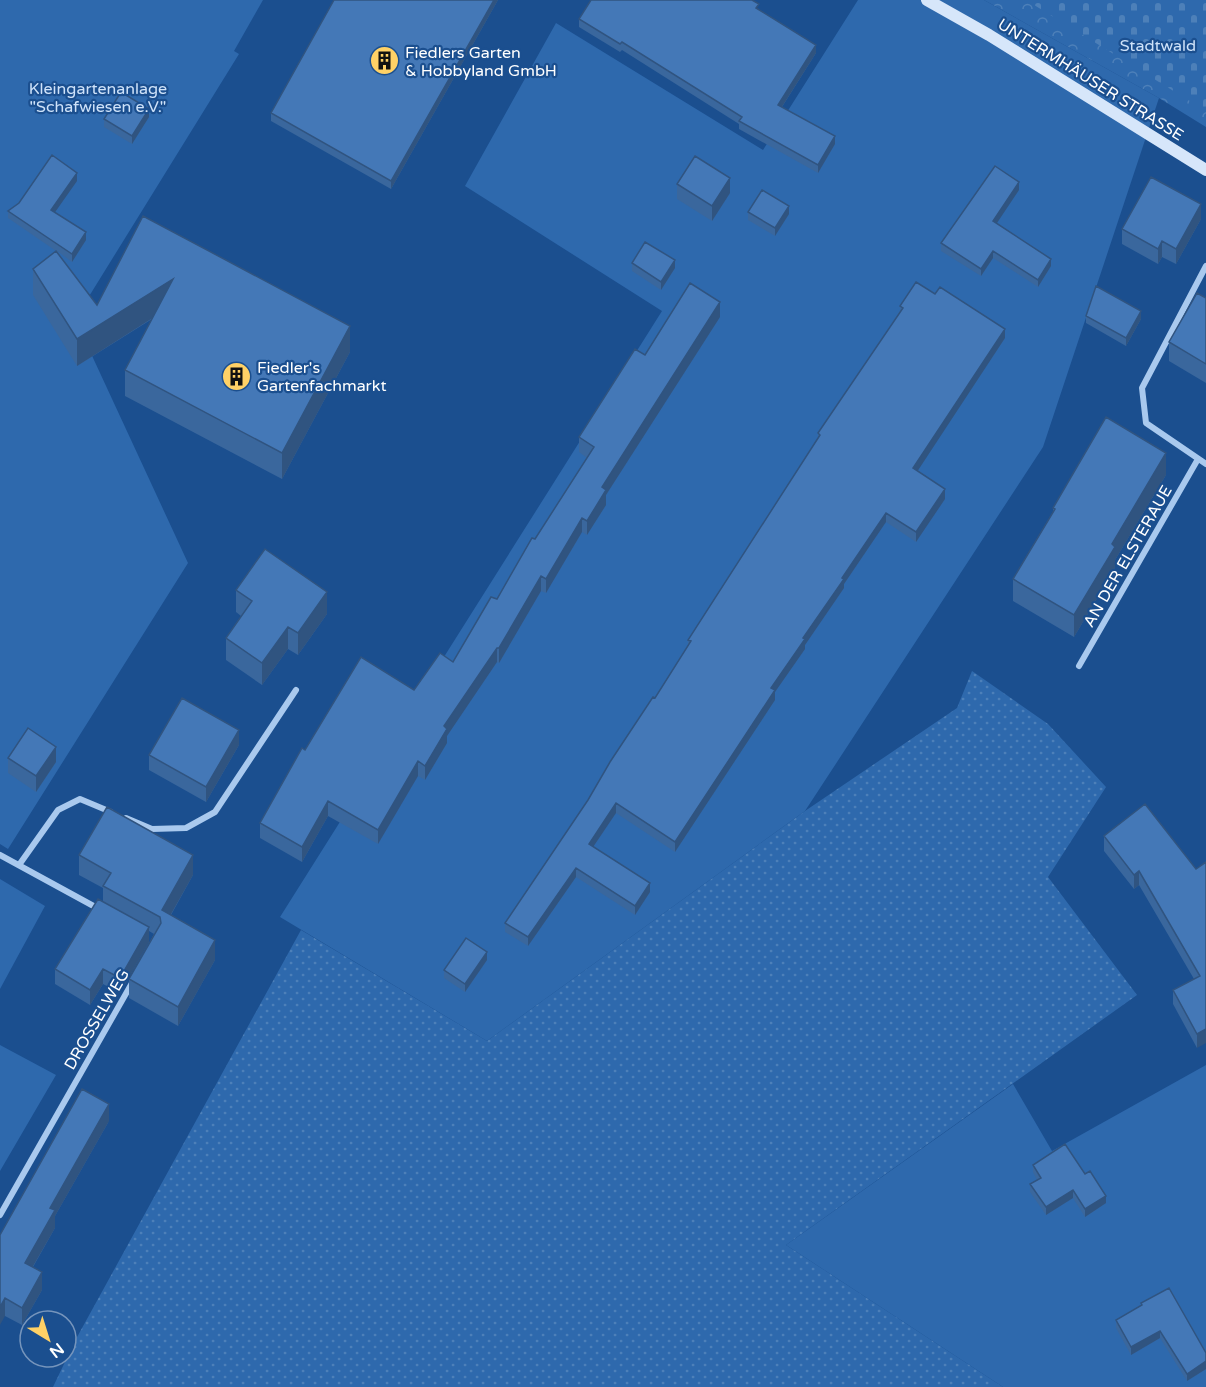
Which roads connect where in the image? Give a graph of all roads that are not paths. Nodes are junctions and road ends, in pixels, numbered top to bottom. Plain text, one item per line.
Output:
1 (927, 0) edge
2 (1206, 170) edge
3 (1206, 266) edge
4 (1198, 459) junction
5 (1206, 464) edge
6 (1079, 666) dead end
7 (296, 690) dead end
8 (0, 855) edge
9 (19, 865) junction
10 (107, 914) edge
11 (134, 980) edge
12 (0, 1215) edge

1 - 2 main road, UNTERMHÄUSER STRASSE
3 - 4 street
4 - 5 street
4 - 6 street, AN DER ELSTERAUE
7 - 9 street
8 - 9 street
9 - 10 street
11 - 12 street, DROSSELWEG

